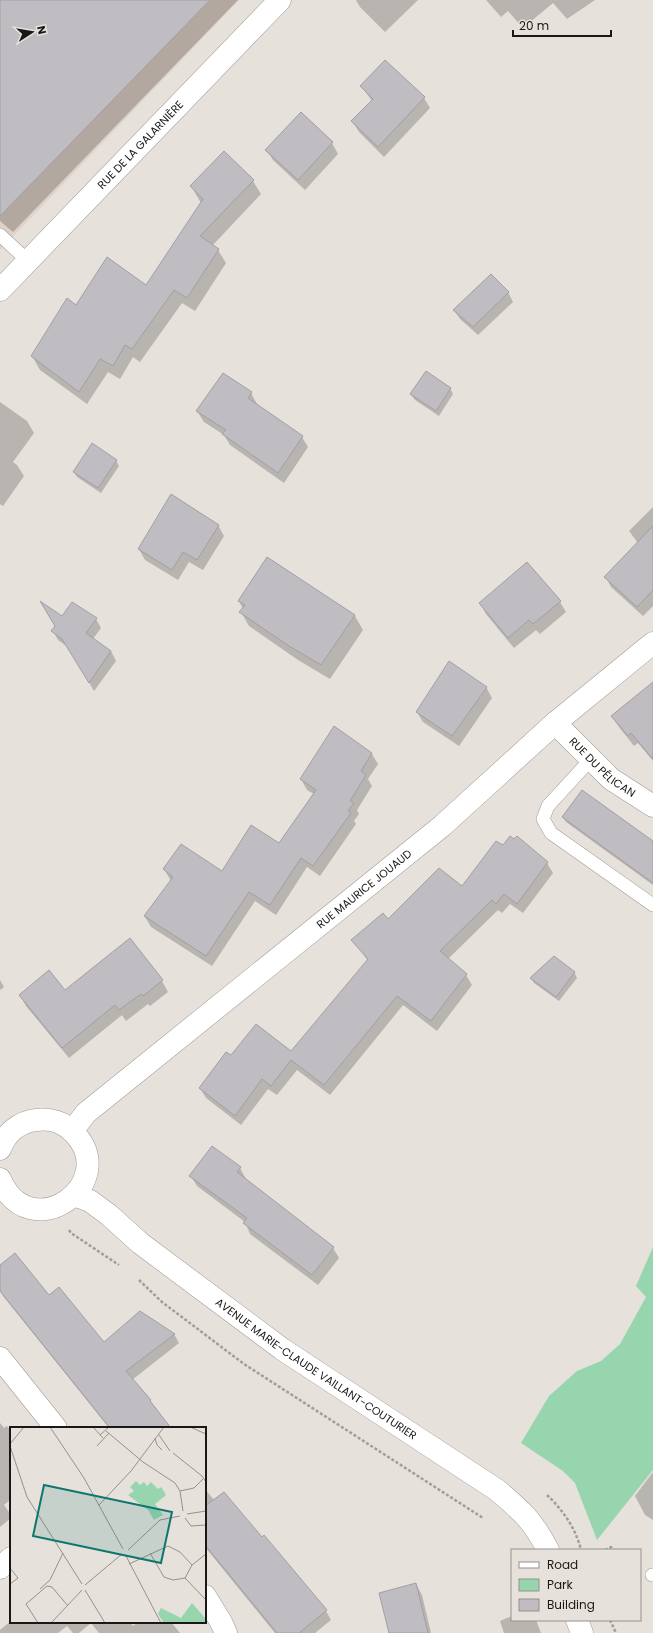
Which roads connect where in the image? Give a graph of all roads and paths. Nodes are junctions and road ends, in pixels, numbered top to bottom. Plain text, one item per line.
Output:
1 (280, 0) edge
2 (0, 235) edge
3 (28, 261) junction
4 (0, 290) edge
5 (653, 643) edge
6 (555, 723) junction
7 (591, 759) junction
8 (653, 806) edge
9 (653, 905) edge
10 (72, 1131) junction
11 (4, 1132) edge
12 (2, 1189) edge
13 (74, 1195) junction
14 (0, 1358) edge
15 (55, 1427) edge
16 (547, 1549) edge
17 (10, 1559) edge
18 (0, 1568) edge
19 (206, 1598) edge
20 (577, 1621) edge
21 (610, 1621) edge
22 (226, 1633) edge
23 (582, 1633) edge
24 (616, 1633) edge

1 - 3 street, RUE DE LA GALARNIÈRE
2 - 3 lane
3 - 4 street, RUE DE LA GALARNIÈRE
5 - 6 street, RUE MAURICE JOUAUD
6 - 7 street, RUE DU PÉLICAN
6 - 10 street, RUE MAURICE JOUAUD
7 - 8 street, RUE DU PÉLICAN
7 - 9 lane
10 - 11 street
10 - 13 street
12 - 13 street
13 - 16 street, AVENUE MARIE-CLAUDE VAILLANT-COUTURIER
14 - 15 street
17 - 18 street
19 - 22 street
20 - 23 street
21 - 24 path

